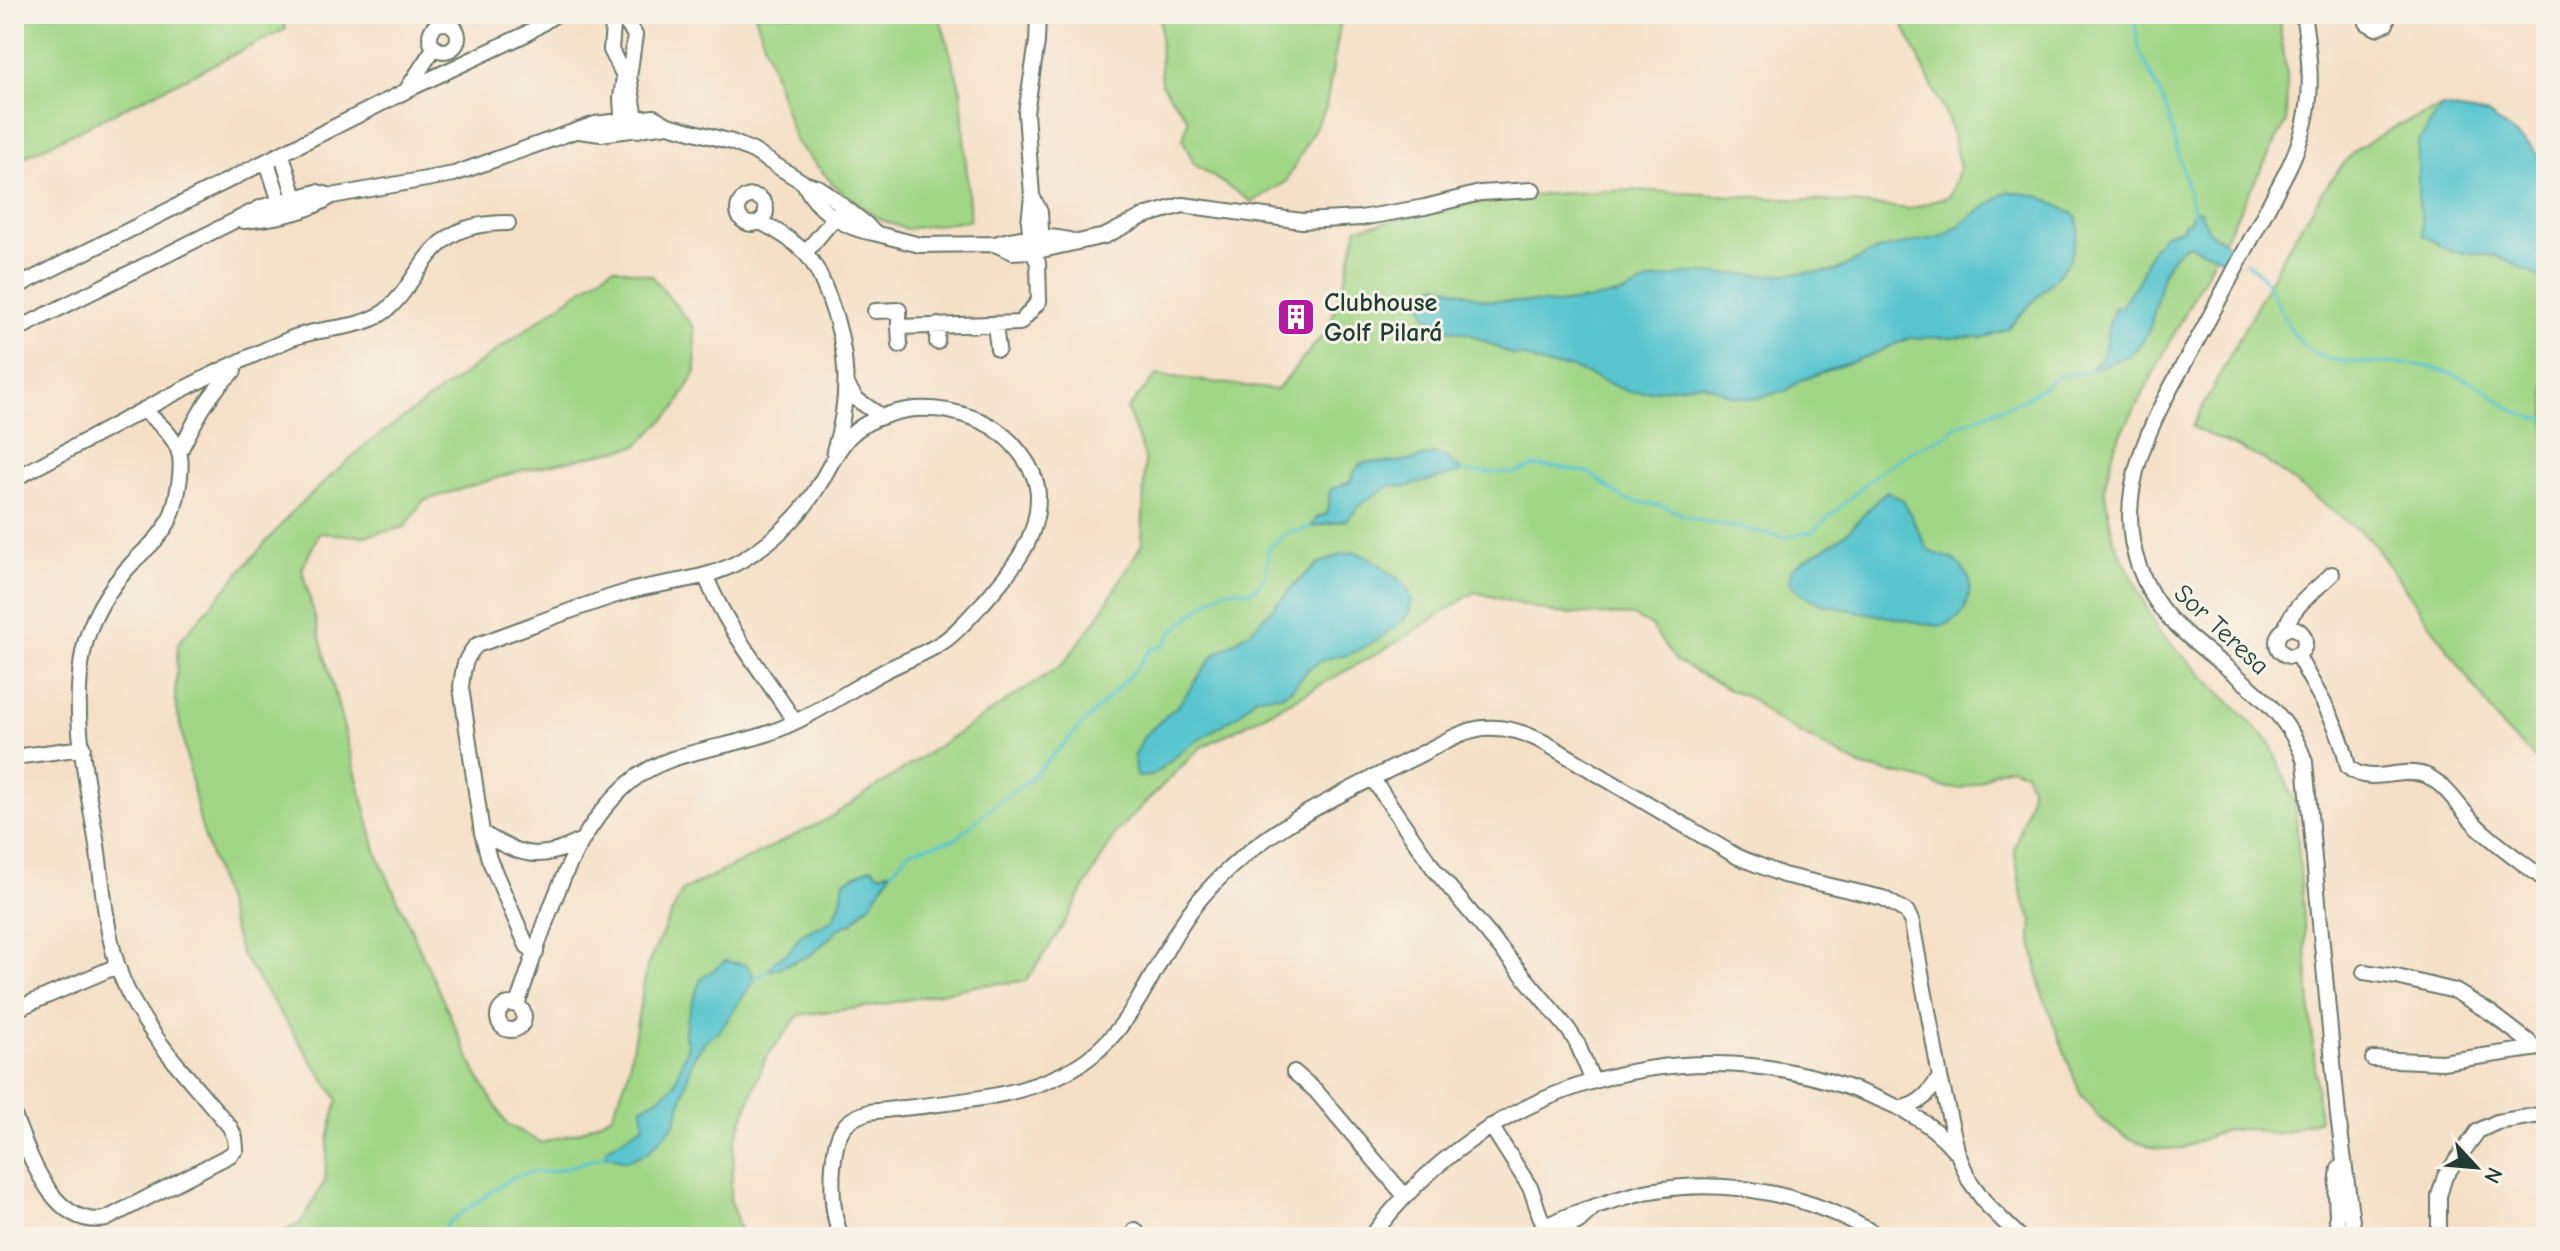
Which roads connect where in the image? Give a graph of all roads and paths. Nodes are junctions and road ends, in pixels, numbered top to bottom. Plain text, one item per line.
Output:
1 (556, 14) edge
2 (614, 14) edge
3 (620, 14) edge
4 (1038, 14) edge
5 (2303, 14) edge
6 (2366, 14) edge
7 (2388, 14) edge
8 (2537, 14) edge
9 (2546, 18) edge
10 (434, 48) dead end
11 (406, 91) junction
12 (630, 125) junction
13 (282, 155) junction
14 (267, 162) junction
15 (1533, 190) dead end
16 (297, 204) junction
17 (282, 208) junction
18 (838, 212) junction
19 (760, 222) dead end
20 (508, 223) dead end
21 (1037, 248) junction
22 (805, 253) junction
23 (14, 288) edge
24 (875, 311) dead end
25 (1005, 320) junction
26 (938, 325) junction
27 (899, 327) junction
28 (14, 331) edge
29 (937, 342) dead end
30 (900, 345) dead end
31 (998, 349) dead end
32 (250, 358) junction
33 (847, 385) junction
34 (144, 411) junction
35 (881, 416) junction
36 (179, 453) junction
37 (831, 459) junction
38 (14, 479) edge
39 (2332, 574) dead end
40 (706, 577) junction
41 (795, 722) junction
42 (83, 748) junction
43 (14, 757) edge
44 (1372, 778) junction
45 (482, 833) junction
46 (580, 841) junction
47 (2546, 881) edge
48 (536, 953) junction
49 (117, 966) junction
50 (2364, 972) dead end
51 (517, 1004) dead end
52 (14, 1010) edge
53 (2540, 1048) edge
54 (2373, 1059) dead end
55 (1294, 1072) dead end
56 (1940, 1077) junction
57 (1592, 1079) junction
58 (1902, 1108) junction
59 (2546, 1114) edge
60 (14, 1116) edge
61 (2338, 1116) junction
62 (1491, 1126) junction
63 (1958, 1154) junction
64 (1404, 1195) junction
65 (1555, 1225) junction
66 (842, 1237) edge
67 (1371, 1237) edge
68 (1530, 1237) edge
69 (1880, 1237) edge
70 (2020, 1237) edge
71 (2338, 1237) edge
72 (2354, 1237) edge
73 (2439, 1237) edge

1 - 11 street
2 - 12 street
3 - 12 street
4 - 21 street
5 - 61 street, Sor Teresa
6 - 7 street
8 - 9 street
10 - 11 street
11 - 13 street
12 - 16 street
12 - 18 street
13 - 14 street
13 - 16 street
14 - 17 street
14 - 23 street
15 - 21 street
16 - 17 street
17 - 28 street
18 - 21 street
18 - 22 street
19 - 22 street
20 - 32 street
21 - 25 street
22 - 33 street
24 - 27 street
25 - 26 street
25 - 31 street
26 - 27 street
26 - 29 street
27 - 30 street
32 - 34 street
32 - 36 street
33 - 35 street
33 - 37 street
34 - 36 street
34 - 38 street
35 - 37 street
35 - 41 street
36 - 42 street
37 - 40 street
39 - 47 street
40 - 41 street
40 - 45 street
41 - 46 street
42 - 43 street
42 - 49 street
44 - 56 street
44 - 57 street
44 - 66 street
45 - 46 street
45 - 48 street
46 - 48 street
48 - 51 street
49 - 52 street
49 - 60 street
50 - 53 street
53 - 54 street
55 - 64 street
56 - 58 street
56 - 63 street
57 - 58 street
57 - 62 street
58 - 63 street
59 - 73 street
61 - 71 street, Sor Teresa
61 - 72 street, Sor Teresa
62 - 64 street
62 - 65 street
63 - 70 street
64 - 67 street
65 - 68 street
65 - 69 street

